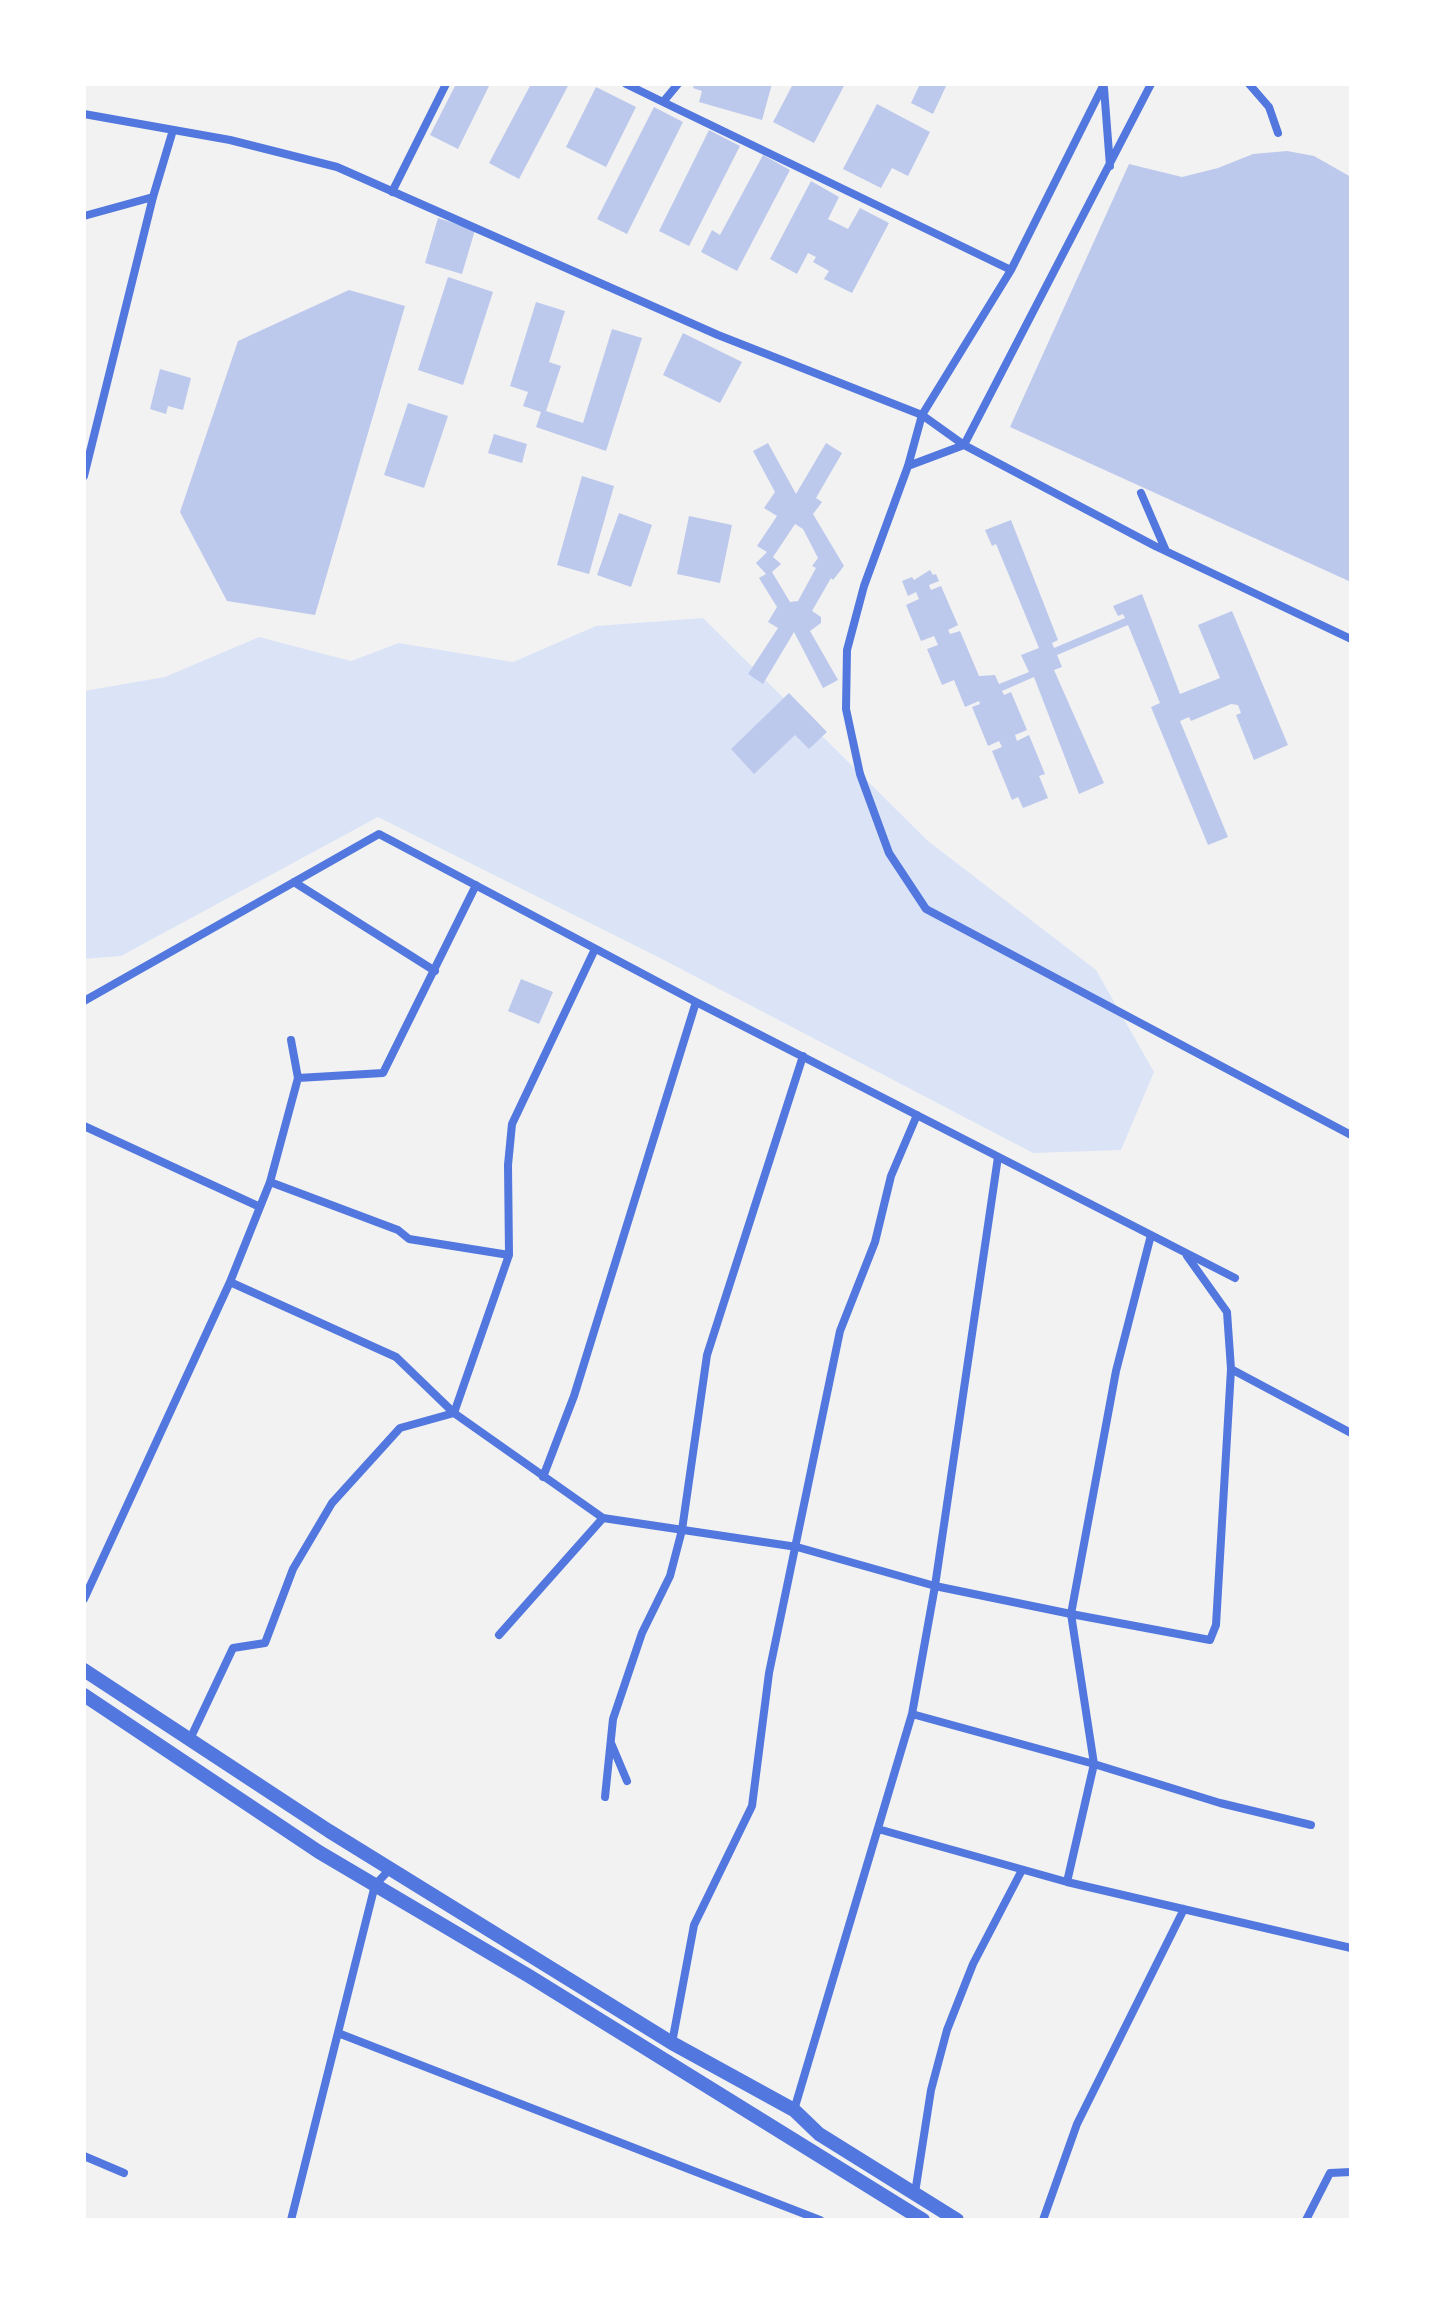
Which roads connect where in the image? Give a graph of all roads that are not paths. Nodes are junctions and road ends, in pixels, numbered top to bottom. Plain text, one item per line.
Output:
1 (446, 84) edge
2 (626, 84) edge
3 (678, 84) edge
4 (1104, 84) edge
5 (1151, 84) edge
6 (1249, 84) edge
7 (663, 102) junction
8 (84, 114) edge
9 (173, 130) junction
10 (1278, 133) dead end
11 (1110, 166) junction
12 (392, 192) junction
13 (153, 197) junction
14 (84, 216) edge
15 (1011, 270) junction
16 (922, 415) junction
17 (964, 445) junction
18 (908, 466) junction
19 (84, 476) edge
20 (1141, 493) dead end
21 (1167, 552) junction
22 (1351, 639) edge
23 (294, 882) junction
24 (476, 885) junction
25 (595, 949) junction
26 (435, 971) junction
27 (84, 1001) edge
28 (696, 1002) junction
29 (291, 1040) dead end
30 (803, 1056) junction
31 (298, 1078) junction
32 (917, 1115) junction
33 (84, 1126) edge
34 (1351, 1135) edge
35 (998, 1157) junction
36 (270, 1182) junction
37 (260, 1207) junction
38 (1151, 1235) junction
39 (1184, 1252) junction
40 (509, 1255) junction
41 (1235, 1278) dead end
42 (230, 1282) junction
43 (1231, 1369) junction
44 (454, 1413) junction
45 (1351, 1433) edge
46 (543, 1477) junction
47 (603, 1518) junction
48 (682, 1530) junction
49 (797, 1547) junction
50 (935, 1586) junction
51 (84, 1599) edge
52 (1071, 1614) junction
53 (499, 1635) dead end
54 (84, 1670) edge
55 (84, 1695) edge
56 (912, 1714) junction
57 (190, 1739) junction
58 (611, 1742) junction
59 (1094, 1764) junction
60 (627, 1781) dead end
61 (605, 1797) dead end
62 (1311, 1825) dead end
63 (878, 1829) junction
64 (390, 1869) junction
65 (1022, 1870) junction
66 (1067, 1882) junction
67 (375, 1885) junction
68 (1184, 1909) junction
69 (1351, 1948) edge
70 (338, 2033) junction
71 (672, 2043) junction
72 (794, 2110) junction
73 (84, 2156) edge
74 (1351, 2172) edge
75 (124, 2173) dead end
76 (915, 2193) junction
77 (291, 2220) edge
78 (820, 2220) edge
79 (923, 2220) edge
80 (957, 2220) edge
81 (1043, 2220) edge
82 (1306, 2220) edge

1 - 12 street
2 - 7 street
3 - 7 street
4 - 11 street
4 - 15 street
5 - 11 street
6 - 10 street
7 - 15 street
8 - 9 street
9 - 12 street
9 - 13 street
11 - 17 street
12 - 16 street
13 - 14 street
13 - 19 street
15 - 16 street
16 - 17 street
16 - 18 street
17 - 18 street
17 - 21 street
18 - 34 street
20 - 21 street
21 - 22 street
23 - 24 street
23 - 26 street
23 - 27 street
24 - 25 street
24 - 26 street
25 - 28 street
25 - 40 street
26 - 31 street
28 - 30 street
28 - 46 street
29 - 31 street
30 - 32 street
30 - 48 street
31 - 36 street
32 - 35 street
32 - 49 street
33 - 37 street
35 - 38 street
35 - 50 street
36 - 37 street
36 - 40 street
37 - 42 street
38 - 39 street
38 - 52 street
39 - 41 street
39 - 43 street
40 - 44 street
42 - 44 street
42 - 51 street
43 - 45 street
43 - 52 street
44 - 46 street
44 - 57 street
46 - 47 street
47 - 48 street
47 - 53 street
48 - 49 street
48 - 58 street
49 - 50 street
49 - 71 street
50 - 52 street
50 - 56 street
52 - 59 street
54 - 57 street
55 - 67 street
56 - 59 street
56 - 63 street
57 - 64 street
58 - 60 street
58 - 61 street
59 - 62 street
59 - 66 street
63 - 65 street
63 - 72 street
64 - 67 street
64 - 71 street
65 - 66 street
65 - 76 street
66 - 68 street
67 - 70 street
67 - 79 street
68 - 69 street
68 - 81 street
70 - 77 street
70 - 78 street
71 - 72 street
72 - 76 street
73 - 75 street
74 - 82 street
76 - 80 street

